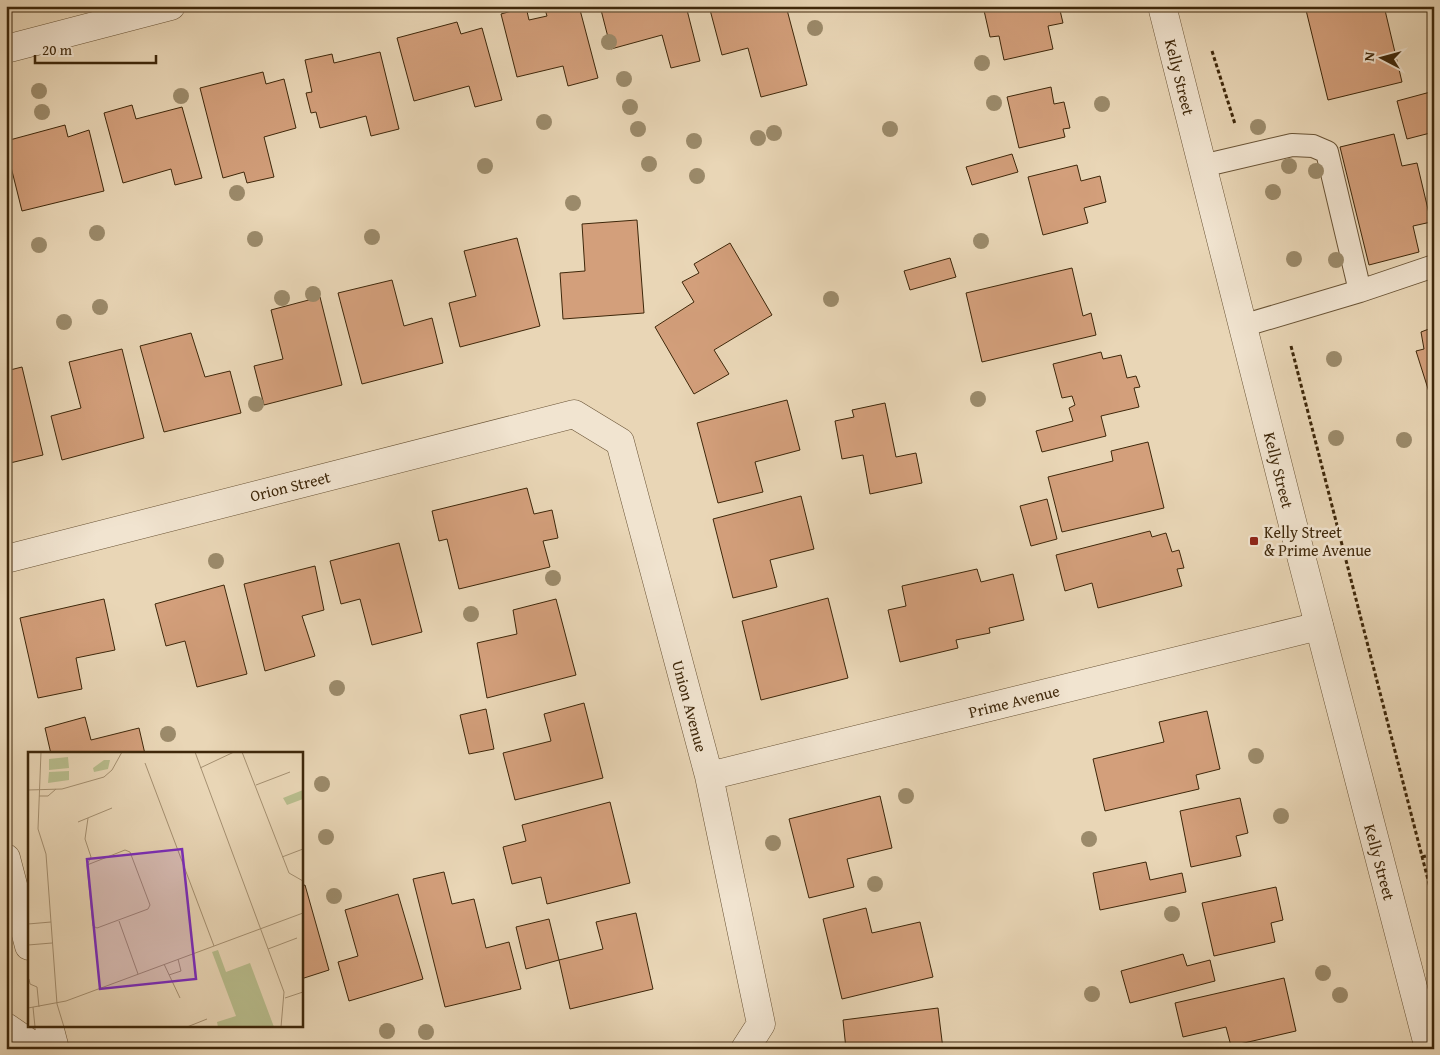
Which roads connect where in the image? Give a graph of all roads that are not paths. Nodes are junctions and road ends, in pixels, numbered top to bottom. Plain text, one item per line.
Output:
1 (172, 6) edge
2 (1162, 6) edge
3 (6, 49) edge
4 (1202, 166) junction
5 (1434, 266) edge
6 (1360, 291) junction
7 (1242, 326) junction
8 (574, 414) joint
9 (6, 559) edge
10 (1319, 626) junction
11 (709, 776) junction
12 (6, 858) edge
13 (28, 942) edge
14 (6, 1027) edge
15 (50, 1028) edge
16 (38, 1049) edge
17 (55, 1049) edge
18 (745, 1049) edge
19 (1429, 1049) edge

1 - 3 street
2 - 4 street, Kelly Street
4 - 6 lane
4 - 7 street, Kelly Street
5 - 6 lane
6 - 7 lane
7 - 10 street, Kelly Street
8 - 9 street, Orion Street
8 - 11 street, Union Avenue
10 - 11 street, Prime Avenue
10 - 19 street, Kelly Street
11 - 18 street, Union Avenue
12 - 13 street
14 - 16 street
15 - 17 street

